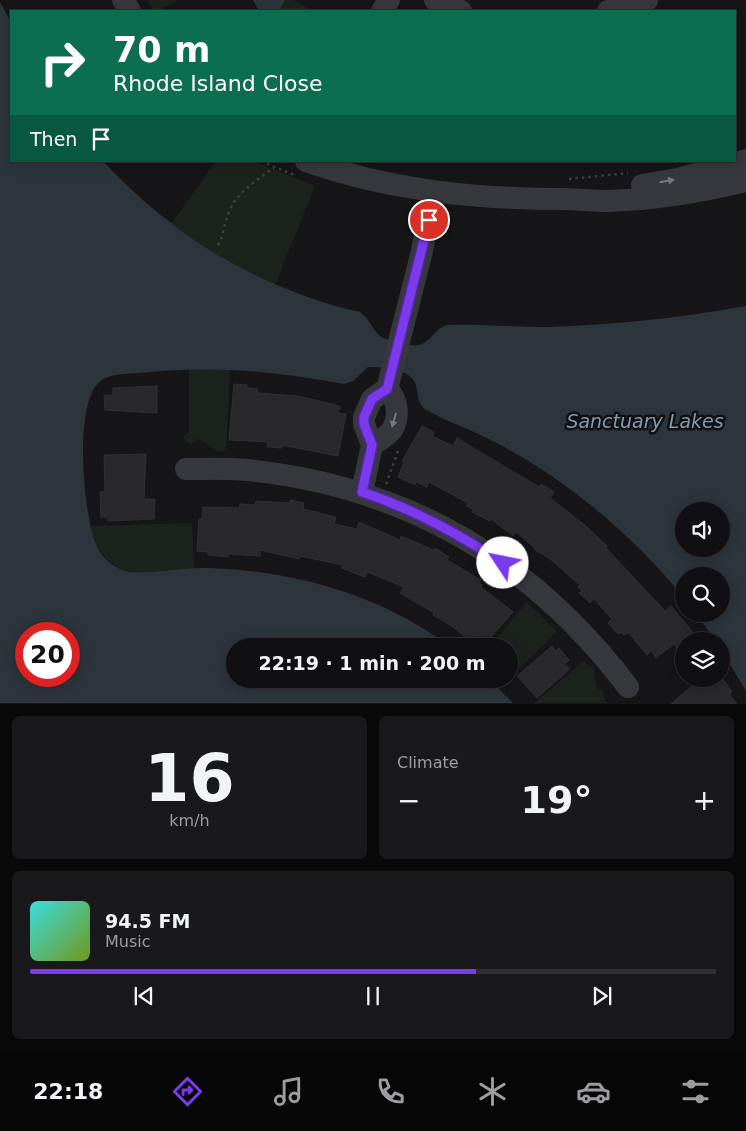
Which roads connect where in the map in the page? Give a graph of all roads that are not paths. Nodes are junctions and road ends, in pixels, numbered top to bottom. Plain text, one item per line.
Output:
1 (435, 0) edge
2 (647, 0) edge
3 (459, 10) edge
4 (612, 10) edge
5 (746, 160) edge
6 (308, 162) edge
7 (746, 181) edge
8 (568, 189) junction
9 (434, 192) junction
10 (186, 468) dead end
11 (362, 492) junction
12 (628, 687) dead end

1 - 3 street
2 - 4 street
8 -> 5 street
6 - 9 street
7 - 8 street
8 - 9 street
9 - 11 street
10 - 11 street
11 - 12 street

